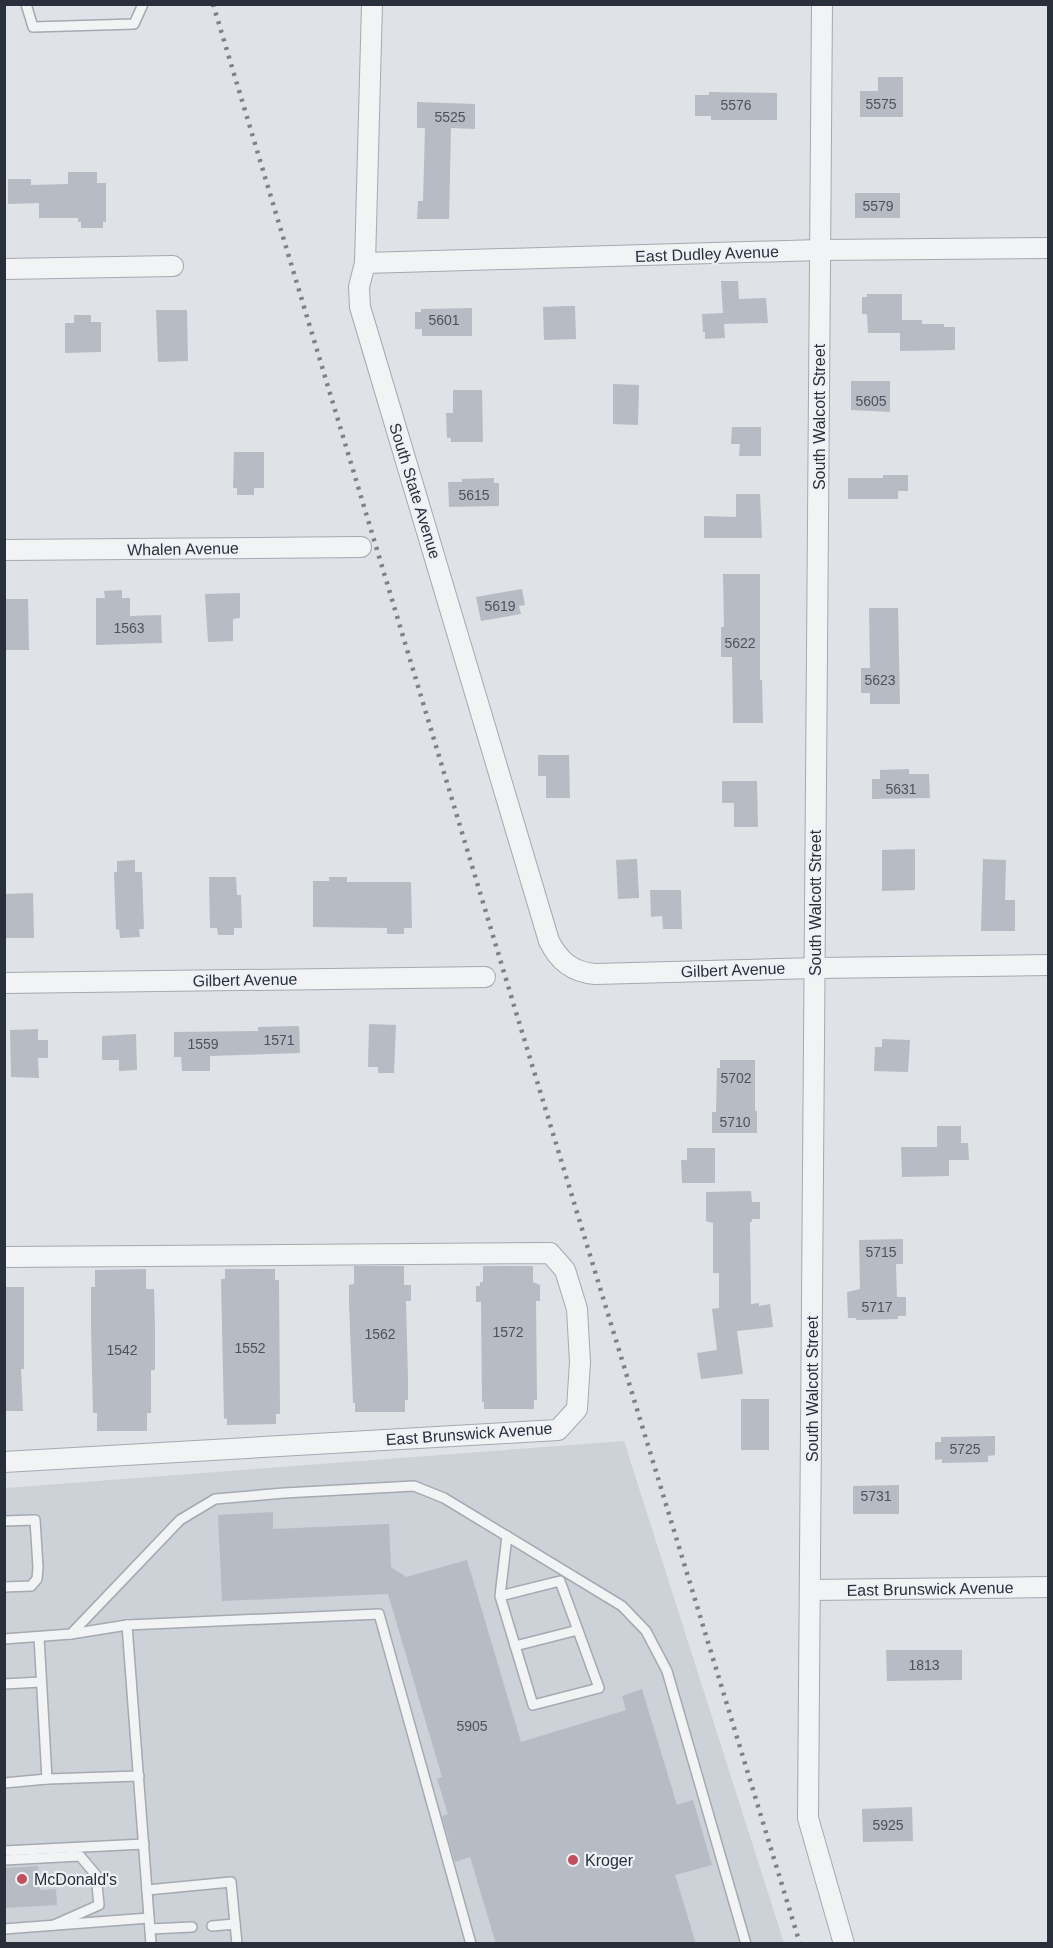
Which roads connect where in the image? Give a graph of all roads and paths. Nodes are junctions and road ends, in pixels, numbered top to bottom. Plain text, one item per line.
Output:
1 (26, 4) edge
2 (143, 4) edge
3 (372, 4) edge
4 (822, 4) edge
5 (1048, 248) edge
6 (820, 250) junction
7 (365, 263) junction
8 (173, 266) dead end
9 (4, 269) edge
10 (361, 547) dead end
11 (4, 550) edge
12 (564, 963) joint
13 (1048, 965) edge
14 (815, 968) junction
15 (485, 977) dead end
16 (4, 984) edge
17 (4, 1257) edge
18 (4, 1462) edge
19 (4, 1521) edge
20 (507, 1536) junction
21 (558, 1567) junction
22 (560, 1581) junction
23 (4, 1587) edge
24 (1048, 1587) edge
25 (811, 1590) junction
26 (500, 1596) junction
27 (127, 1625) junction
28 (578, 1630) junction
29 (71, 1634) junction
30 (39, 1637) junction
31 (4, 1639) edge
32 (515, 1646) junction
33 (41, 1682) junction
34 (4, 1684) edge
35 (139, 1776) junction
36 (47, 1779) junction
37 (4, 1783) edge
38 (144, 1844) junction
39 (4, 1851) edge
40 (4, 1860) edge
41 (147, 1890) junction
42 (149, 1918) junction
43 (235, 1924) junction
44 (54, 1925) junction
45 (212, 1926) dead end
46 (192, 1927) dead end
47 (4, 1929) edge
48 (150, 1929) junction
49 (151, 1944) edge
50 (237, 1944) edge
51 (471, 1944) edge
52 (746, 1944) edge
53 (844, 1944) edge

1 - 2 lane
3 - 7 street, South State Avenue
4 - 6 street, South Walcott Street
5 - 6 street, East Dudley Avenue
6 - 7 street, East Dudley Avenue
6 - 14 street, South Walcott Street
7 - 12 street, South State Avenue
8 - 9 street
10 - 11 street, Whalen Avenue
12 - 14 street, Gilbert Avenue
13 - 14 street, Gilbert Avenue
14 - 25 street, South Walcott Street
15 - 16 street, Gilbert Avenue
17 - 18 street, East Brunswick Avenue
19 - 23 lane
20 - 21 lane
20 - 26 lane
20 - 29 lane
21 - 22 lane
21 - 52 lane
22 - 26 lane
22 - 28 lane
24 - 25 street, East Brunswick Avenue
25 - 53 street, South Walcott Street
26 - 32 lane
27 - 29 lane
27 - 35 lane
27 - 51 lane
28 - 32 lane
28 - 32 lane
29 - 30 lane
30 - 31 lane
30 - 33 lane
33 - 34 lane
33 - 36 lane
35 - 36 lane
35 - 38 lane
36 - 37 lane
38 - 39 lane
38 - 41 lane
40 - 44 lane
41 - 42 lane
41 - 43 lane
42 - 44 lane
42 - 48 lane
43 - 45 lane
43 - 50 lane
44 - 47 lane
46 - 48 lane
48 - 49 lane

